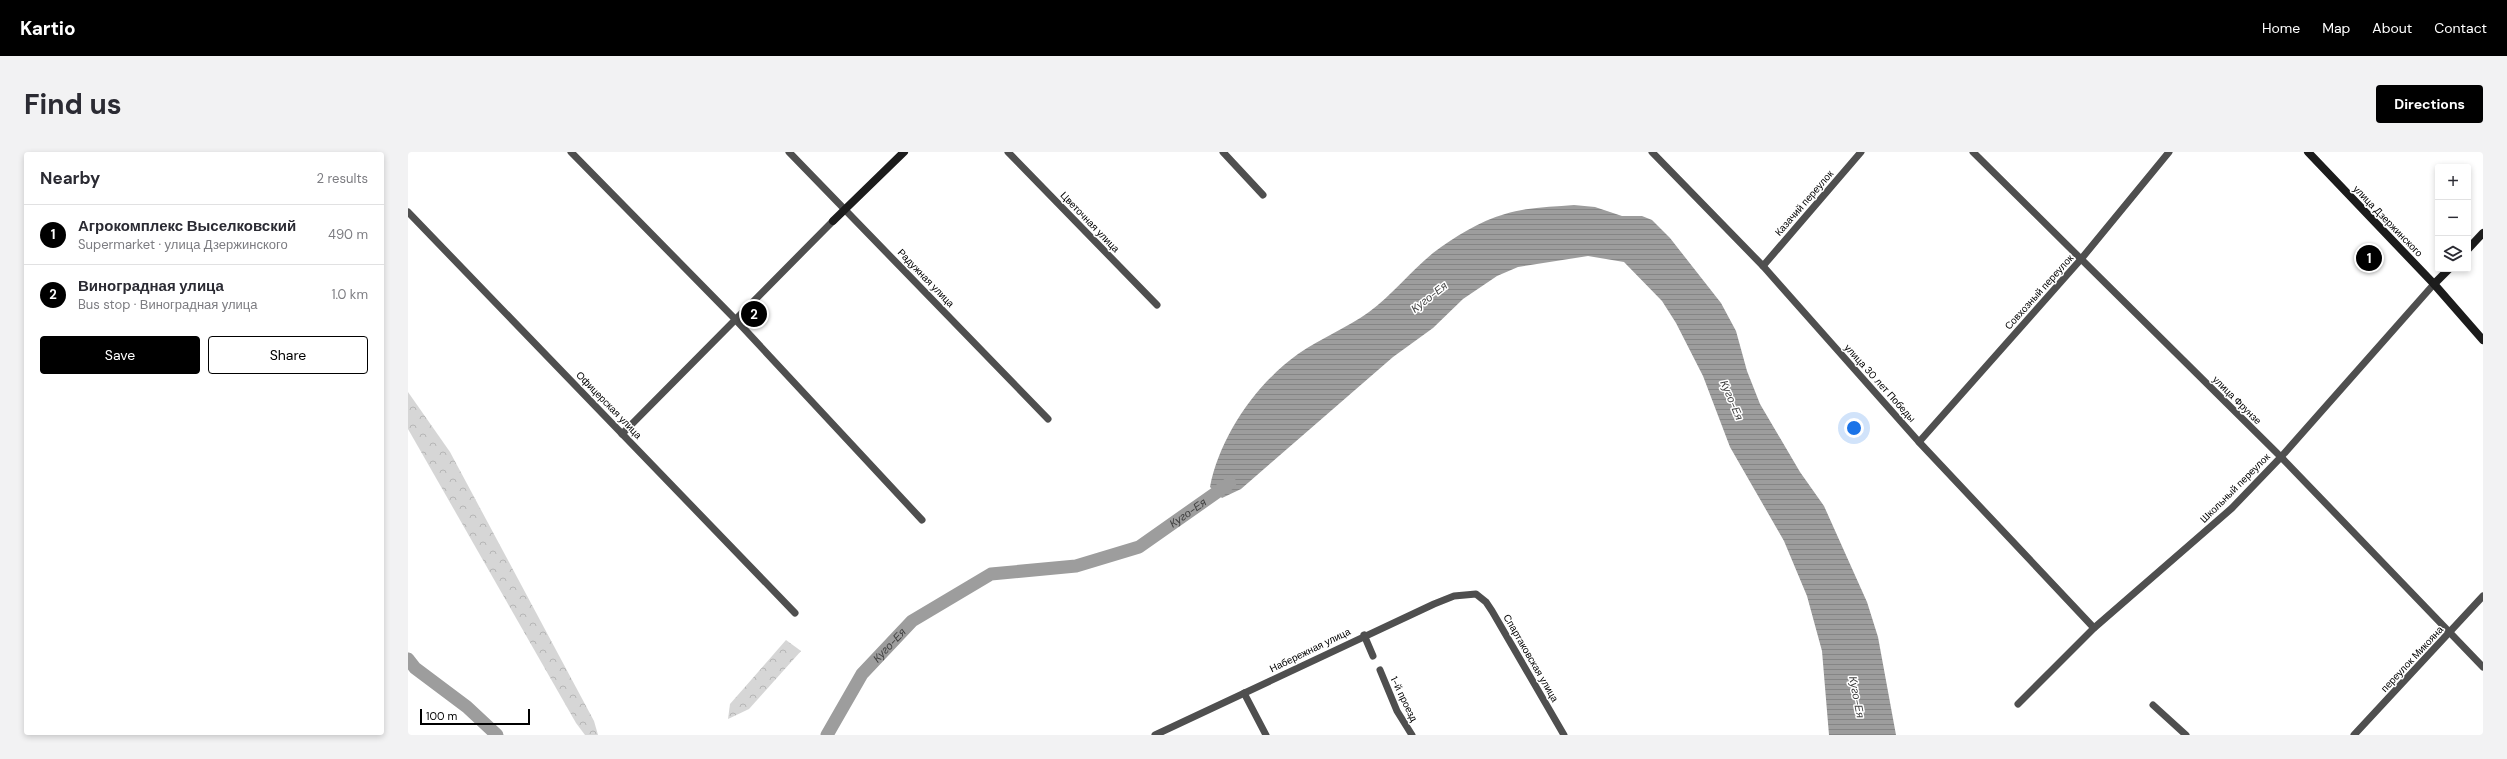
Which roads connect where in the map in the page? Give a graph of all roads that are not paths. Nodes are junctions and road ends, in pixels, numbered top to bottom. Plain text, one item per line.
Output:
1 (571, 152) edge
2 (789, 152) edge
3 (904, 152) edge
4 (1008, 152) edge
5 (1223, 152) edge
6 (1652, 152) edge
7 (1861, 152) edge
8 (1973, 152) edge
9 (2170, 152) edge
10 (2308, 152) edge
11 (1263, 195) dead end
12 (845, 208) junction
13 (408, 212) edge
14 (833, 221) joint
15 (2483, 233) edge
16 (2471, 246) edge
17 (2082, 258) junction
18 (1763, 266) junction
19 (2446, 272) edge
20 (2434, 284) junction
21 (1157, 305) dead end
22 (735, 319) junction
23 (2483, 340) edge
24 (1048, 419) dead end
25 (622, 434) junction
26 (1919, 442) junction
27 (2281, 457) junction
28 (922, 520) dead end
29 (1476, 594) joint
30 (2483, 596) edge
31 (795, 612) dead end
32 (2094, 628) junction
33 (2450, 633) junction
34 (1364, 635) junction
35 (1374, 656) dead end
36 (2483, 667) edge
37 (1380, 670) dead end
38 (1244, 693) junction
39 (2018, 704) dead end
40 (2153, 704) dead end
41 (1155, 735) edge
42 (1266, 735) edge
43 (1412, 735) edge
44 (1564, 735) edge
45 (2186, 735) edge
46 (2354, 735) edge

1 - 22 street
2 - 12 street, Радужная улица
3 - 12 street
4 - 21 street, Цветочная улица
5 - 11 street
6 - 18 street, улица 30 лет Победы
7 - 18 street, Казачий переулок
8 - 17 street, улица Фрунзе
9 - 17 street, Совхозный переулок
10 - 20 street, улица Дзержинского
12 - 14 street
12 - 24 street, Радужная улица
13 - 25 street, Офицерская улица
14 - 22 street
15 - 16 street
17 - 26 street, Совхозный переулок
17 - 27 street, улица Фрунзе
18 - 26 street, улица 30 лет Победы
19 - 20 street, Школьный переулок
20 - 23 street, улица Дзержинского
20 - 27 street, Школьный переулок
22 - 25 street
22 - 28 street
25 - 31 street, Офицерская улица
26 - 32 street, улица 30 лет Победы
27 - 32 street, Школьный переулок
27 - 33 street, улица Фрунзе
29 - 34 street, Набережная улица
29 - 44 street, Спартаковская улица
30 - 33 street, переулок Микояна
32 - 39 street, Школьный переулок
33 - 36 street, улица Фрунзе
33 - 46 street, переулок Микояна
34 - 35 street
34 - 38 street, Набережная улица
37 - 43 street, 1-й проезд
38 - 41 street, Набережная улица
38 - 42 street
40 - 45 street

